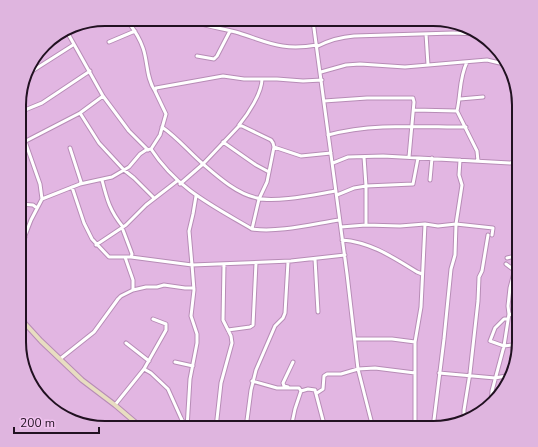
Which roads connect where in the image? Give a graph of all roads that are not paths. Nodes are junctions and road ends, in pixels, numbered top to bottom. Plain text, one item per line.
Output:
1 (131, 26) edge
2 (210, 26) edge
3 (314, 26) edge
4 (135, 31) junction
5 (230, 31) junction
6 (426, 34) junction
7 (468, 34) edge
8 (68, 35) edge
9 (109, 42) dead end
10 (73, 44) junction
11 (318, 45) junction
12 (197, 56) dead end
13 (467, 62) junction
14 (500, 63) edge
15 (428, 65) junction
16 (35, 69) edge
17 (90, 71) junction
18 (321, 72) junction
19 (262, 79) junction
20 (322, 80) junction
21 (155, 91) junction
22 (103, 96) junction
23 (483, 97) dead end
24 (460, 99) junction
25 (324, 101) junction
26 (26, 110) edge
27 (414, 110) junction
28 (457, 111) junction
29 (80, 113) junction
30 (240, 126) junction
31 (162, 127) junction
32 (412, 127) junction
33 (466, 127) junction
34 (328, 135) junction
35 (26, 141) edge
36 (223, 142) junction
37 (26, 147) edge
38 (274, 147) junction
39 (70, 148) dead end
40 (149, 149) junction
41 (331, 153) junction
42 (364, 156) junction
43 (409, 157) junction
44 (418, 158) junction
45 (432, 158) junction
46 (460, 160) junction
47 (478, 161) junction
48 (333, 163) junction
49 (512, 163) edge
50 (203, 164) junction
51 (124, 170) junction
52 (269, 172) junction
53 (102, 180) junction
54 (430, 180) dead end
55 (179, 183) junction
56 (80, 184) junction
57 (366, 186) junction
58 (72, 187) junction
59 (336, 191) junction
60 (337, 195) junction
61 (196, 196) junction
62 (154, 198) junction
63 (42, 199) junction
64 (259, 199) junction
65 (26, 204) edge
66 (37, 208) junction
67 (339, 220) junction
68 (425, 224) junction
69 (456, 224) junction
70 (366, 225) junction
71 (341, 227) junction
72 (123, 229) junction
73 (252, 230) junction
74 (26, 235) edge
75 (342, 240) junction
76 (96, 245) junction
77 (345, 255) junction
78 (125, 257) junction
79 (131, 257) junction
80 (512, 257) edge
81 (507, 258) dead end
82 (315, 259) junction
83 (288, 262) junction
84 (256, 263) junction
85 (506, 264) dead end
86 (224, 265) junction
87 (192, 266) junction
88 (512, 268) edge
89 (422, 274) junction
90 (512, 282) edge
91 (194, 288) junction
92 (133, 290) junction
93 (318, 312) dead end
94 (508, 316) junction
95 (512, 316) edge
96 (153, 319) dead end
97 (26, 325) edge
98 (228, 330) junction
99 (355, 339) junction
100 (415, 342) junction
101 (126, 343) dead end
102 (512, 345) edge
103 (504, 346) junction
104 (60, 359) junction
105 (148, 361) junction
106 (175, 362) dead end
107 (293, 362) dead end
108 (193, 366) junction
109 (144, 369) junction
110 (358, 369) junction
111 (415, 373) junction
112 (439, 373) junction
113 (469, 375) junction
114 (504, 376) edge
115 (495, 378) junction
116 (252, 381) junction
117 (289, 388) junction
118 (301, 391) junction
119 (317, 393) junction
120 (492, 395) edge
121 (115, 405) junction
122 (464, 415) edge
123 (134, 421) edge
124 (183, 421) edge
125 (187, 421) edge
126 (217, 421) edge
127 (247, 421) edge
128 (293, 421) edge
129 (323, 421) edge
130 (371, 421) edge
131 (415, 421) edge
132 (434, 421) edge

1 - 4 street
2 - 5 street
3 - 11 street
4 - 9 street
4 - 21 street
5 - 11 street
5 - 12 street
6 - 7 street
6 - 11 street
6 - 15 street
8 - 10 street
10 - 16 street
10 - 17 street
11 - 18 street
13 - 14 street
13 - 15 street
13 - 24 street
15 - 18 street
17 - 22 street
17 - 26 street
18 - 20 street
19 - 20 street
19 - 21 street
19 - 30 street
20 - 25 street
21 - 31 street
22 - 29 street
22 - 40 street
23 - 24 street
24 - 28 street
25 - 27 street
25 - 34 street
27 - 28 street
27 - 32 street
28 - 33 street
29 - 35 street
29 - 51 street
30 - 36 street
30 - 38 street
31 - 40 street
31 - 50 street
32 - 33 street
32 - 34 street
32 - 43 street
33 - 47 street
34 - 41 street
36 - 50 street
36 - 52 street
37 - 63 street
38 - 41 street
38 - 52 street
39 - 56 street
40 - 51 street
40 - 55 street
41 - 48 street
42 - 43 street
42 - 48 street
42 - 57 street
43 - 44 street
44 - 45 street
44 - 57 street
45 - 46 street
45 - 54 street
46 - 47 street
46 - 69 street
47 - 49 street
48 - 59 street
50 - 55 street
50 - 64 street
51 - 53 street
51 - 62 street
52 - 64 street
53 - 56 street
53 - 72 street
55 - 61 street
55 - 62 street
56 - 58 street
57 - 60 street
57 - 70 street
58 - 63 street
58 - 76 street
59 - 60 street
59 - 64 street
60 - 67 street
61 - 73 street
61 - 87 street
62 - 72 street
63 - 66 street
64 - 73 street
65 - 66 street
66 - 74 street
67 - 71 street
67 - 73 street
68 - 69 street
68 - 70 street
68 - 89 street
69 - 112 street
69 - 113 street
70 - 71 street
71 - 75 street
72 - 76 street
72 - 79 street
75 - 77 street
75 - 89 street
76 - 78 street
77 - 82 street
77 - 99 street
78 - 79 street
78 - 92 street
79 - 87 street
80 - 81 street
82 - 83 street
82 - 93 street
83 - 84 street
83 - 116 street
84 - 86 street
84 - 98 street
85 - 88 street
86 - 87 street
86 - 98 street
87 - 91 street
89 - 100 street
90 - 94 street
91 - 92 street
91 - 108 street
92 - 104 street
94 - 95 street
94 - 103 street
94 - 103 street
96 - 105 street
97 - 104 street
98 - 126 street
99 - 100 street
99 - 110 street
100 - 111 street
101 - 105 street
102 - 103 street
103 - 115 street
104 - 121 street
105 - 109 street
106 - 108 street
107 - 117 street
108 - 125 street
109 - 121 street
109 - 124 street
110 - 111 street
110 - 119 street
110 - 130 street
111 - 131 street
112 - 113 street
112 - 132 street
113 - 115 street
113 - 122 street
114 - 115 street
115 - 120 street
116 - 117 street
116 - 127 street
117 - 118 street
118 - 119 street
118 - 128 street
119 - 129 street
121 - 123 street

